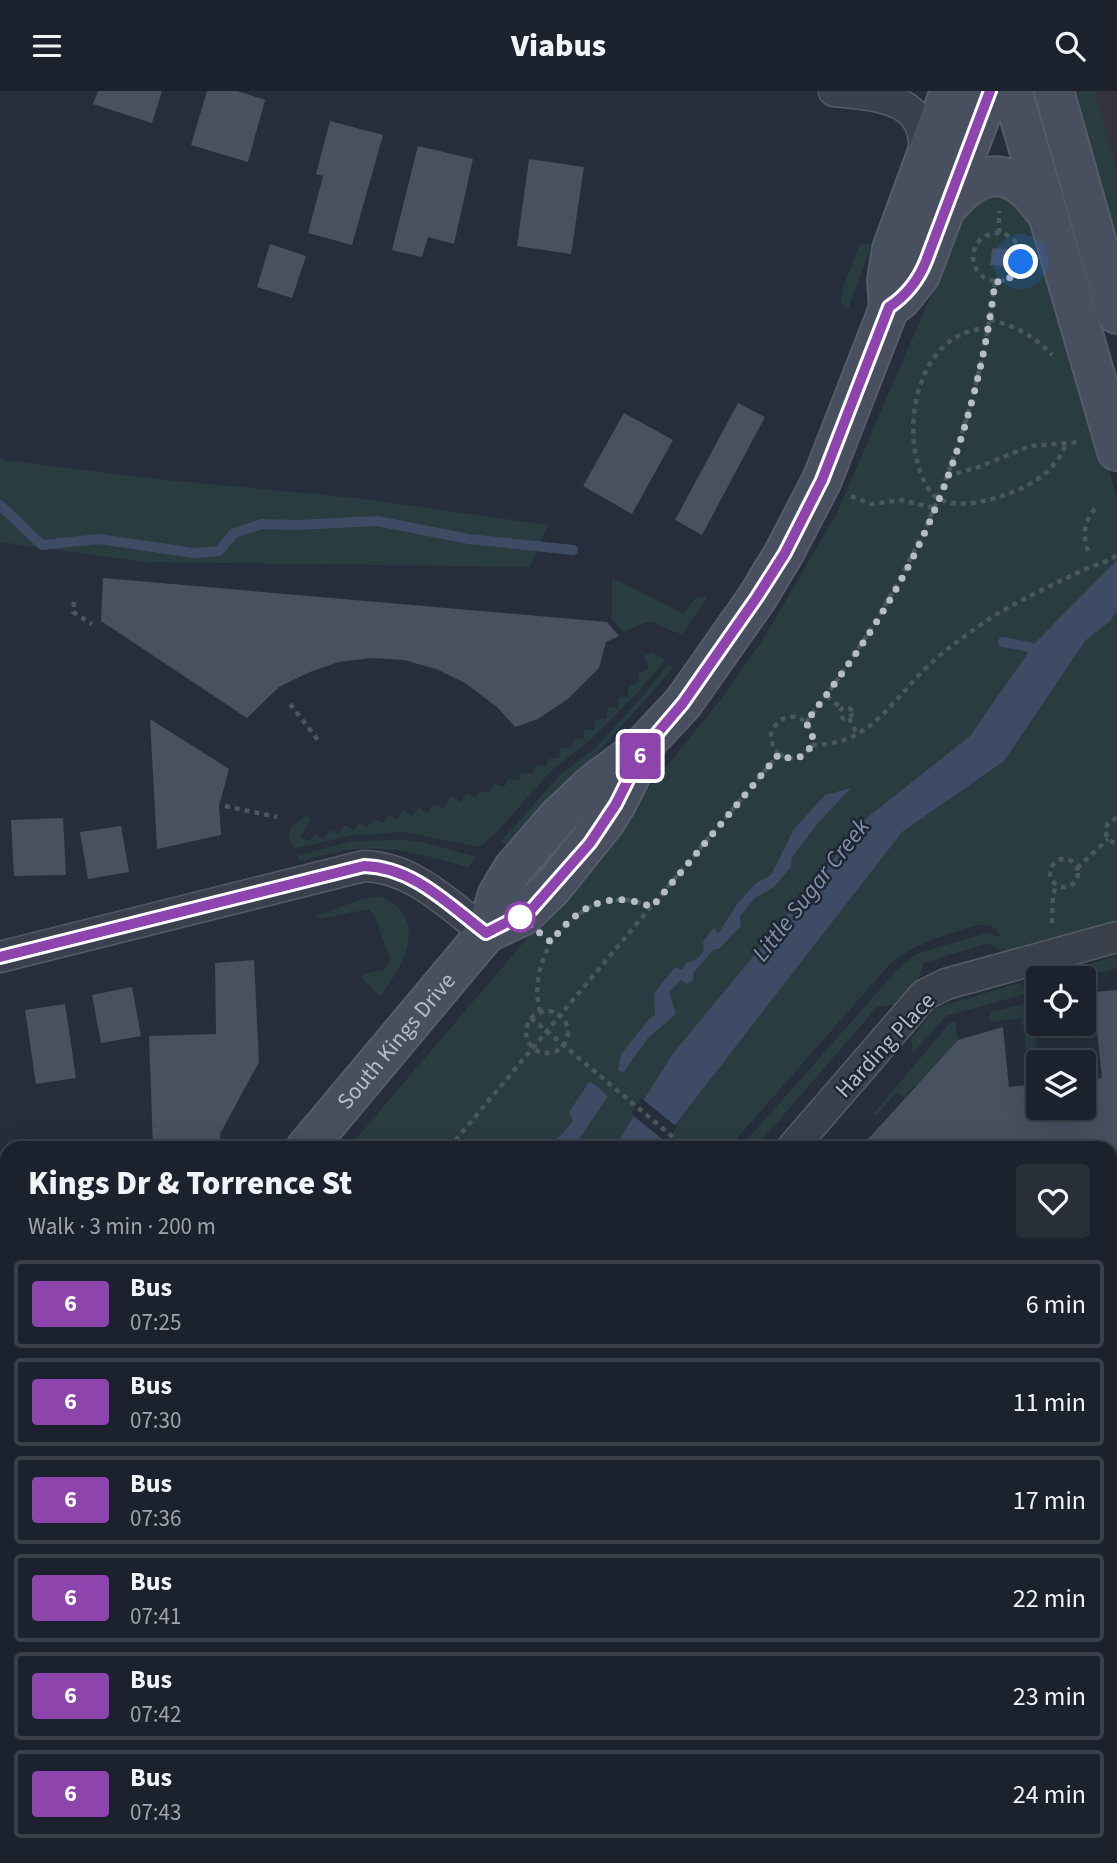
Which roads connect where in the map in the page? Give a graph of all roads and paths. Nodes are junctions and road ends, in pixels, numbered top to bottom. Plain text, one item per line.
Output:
1 (834, 91) edge
2 (950, 91) edge
3 (990, 91) edge
4 (1012, 91) edge
5 (1054, 91) edge
6 (924, 162) junction
7 (947, 207) junction
8 (1047, 214) junction
9 (995, 282) junction
10 (889, 307) junction
11 (1117, 314) edge
12 (990, 320) junction
13 (989, 328) junction
14 (1058, 362) dead end
15 (1066, 444) junction
16 (1099, 446) edge
17 (947, 476) junction
18 (847, 493) dead end
19 (938, 499) junction
20 (1097, 507) dead end
21 (934, 508) junction
22 (1088, 551) dead end
23 (1117, 555) edge
24 (74, 602) dead end
25 (92, 624) dead end
26 (827, 695) junction
27 (290, 704) dead end
28 (842, 709) junction
29 (849, 718) junction
30 (806, 722) junction
31 (858, 734) junction
32 (318, 740) dead end
33 (812, 745) junction
34 (779, 754) junction
35 (225, 806) dead end
36 (277, 817) dead end
37 (1117, 818) edge
38 (1108, 839) junction
39 (1117, 845) edge
40 (1077, 868) junction
41 (1057, 885) junction
42 (652, 907) junction
43 (572, 919) dead end
44 (1052, 923) dead end
45 (563, 927) dead end
46 (486, 933) junction
47 (1117, 937) edge
48 (0, 957) edge
49 (540, 1012) junction
50 (560, 1016) junction
51 (531, 1018) junction
52 (547, 1031) junction
53 (564, 1045) junction
54 (534, 1048) junction
55 (312, 1141) edge
56 (455, 1141) edge
57 (678, 1141) edge
58 (798, 1141) edge

1 - 6 street
2 - 6 main road, South Kings Drive
3 - 7 main road, South Kings Drive
4 - 8 main road
5 - 11 main road
6 - 10 main road, South Kings Drive
7 - 8 main road, South Kings Drive
7 - 10 main road, South Kings Drive
8 - 16 main road
9 - 9 path
9 - 12 path
10 - 46 main road, South Kings Drive
12 - 13 path
12 - 14 path
13 - 17 path
13 - 19 path
15 - 16 path
15 - 17 path
15 - 19 path
17 - 19 path
18 - 21 path
19 - 21 path
20 - 22 path
21 - 26 path
23 - 31 path
24 - 25 path
26 - 28 path
26 - 30 path
27 - 32 path
28 - 29 path
28 - 29 path
29 - 31 path
30 - 33 path
30 - 34 path
31 - 33 path
33 - 34 path
34 - 42 path
35 - 36 path
37 - 38 path
38 - 39 path
38 - 40 path
40 - 41 path
40 - 41 path
41 - 44 path
42 - 43 path
42 - 50 path
45 - 49 path
46 - 48 street
46 - 55 main road, South Kings Drive
47 - 58 street, Harding Place
49 - 50 path
49 - 51 path
50 - 52 path
50 - 53 path
51 - 52 path
51 - 54 path
52 - 53 path
52 - 54 path
53 - 54 path
53 - 57 path
54 - 56 path

